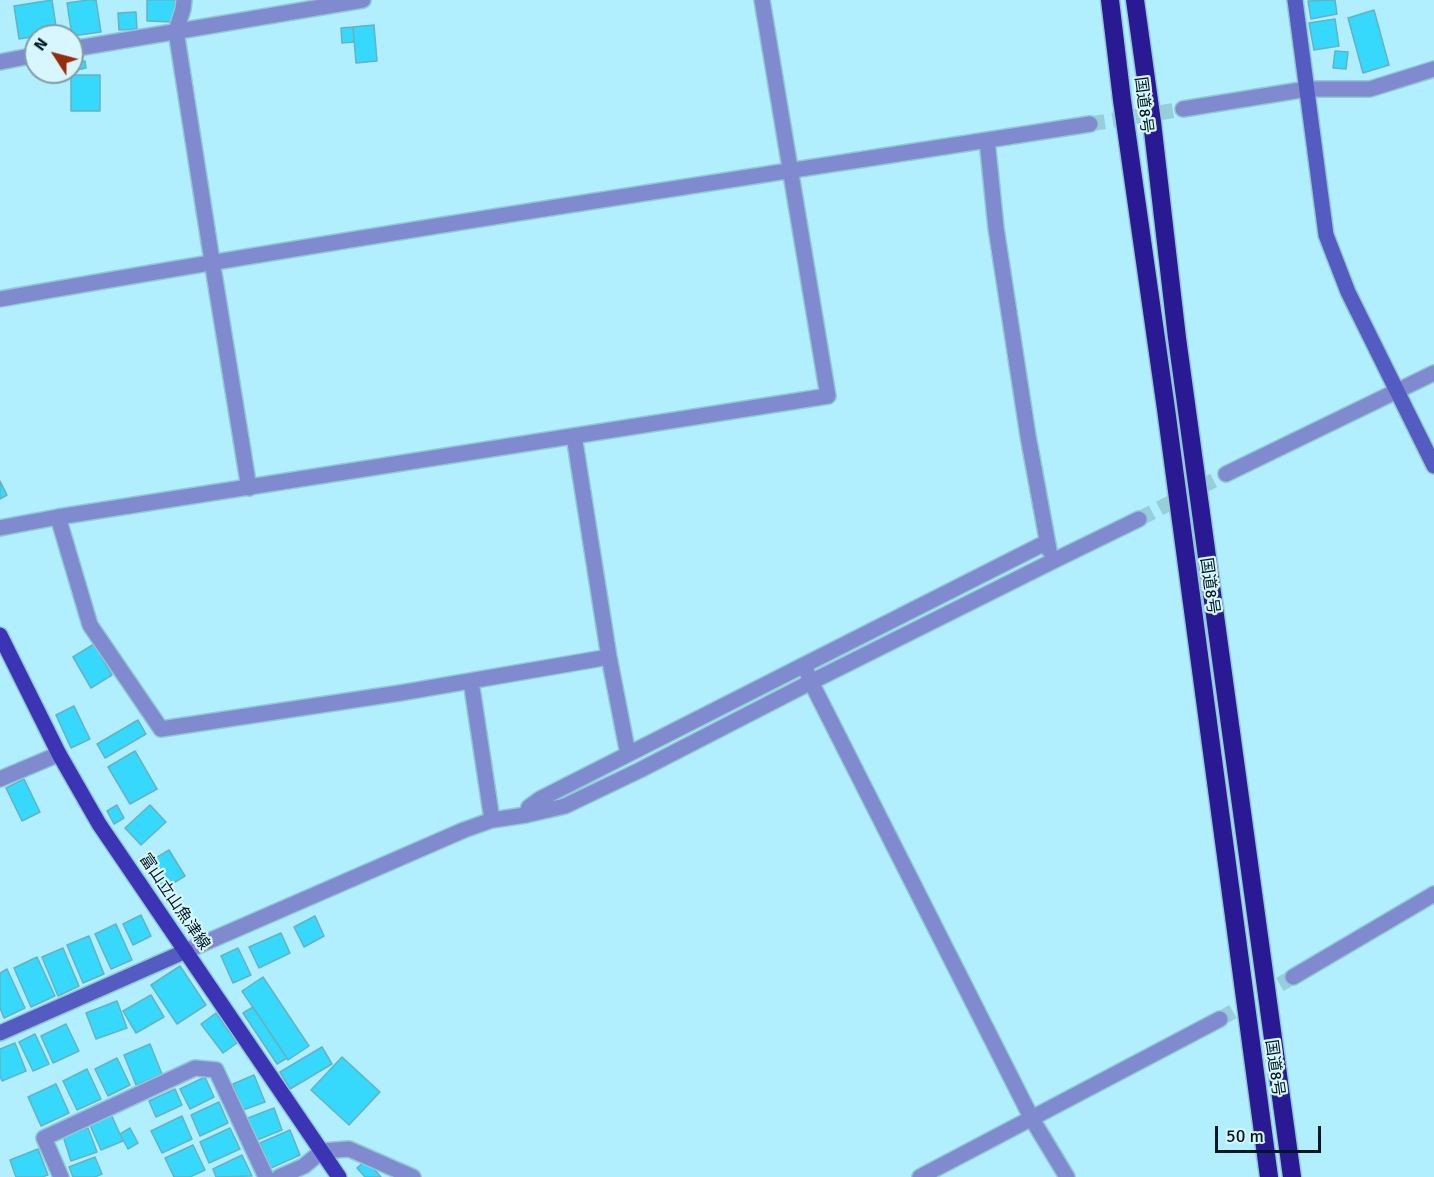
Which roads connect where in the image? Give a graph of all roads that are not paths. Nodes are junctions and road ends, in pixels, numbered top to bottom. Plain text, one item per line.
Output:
1 (184, 0) edge
2 (363, 0) edge
3 (762, 0) edge
4 (1110, 0) edge
5 (1134, 0) edge
6 (1295, 0) edge
7 (176, 31) junction
8 (84, 47) edge
9 (24, 57) edge
10 (0, 62) edge
11 (1434, 69) edge
12 (1307, 89) junction
13 (1183, 109) tunnel mouth
14 (1090, 124) tunnel mouth
15 (987, 140) junction
16 (792, 169) junction
17 (212, 261) junction
18 (0, 298) edge
19 (1434, 373) edge
20 (1397, 391) junction
21 (574, 436) junction
22 (1434, 466) edge
23 (1226, 474) tunnel mouth
24 (249, 488) junction
25 (58, 518) junction
26 (1139, 519) tunnel mouth
27 (0, 528) edge
28 (1047, 542) junction
29 (1051, 562) junction
30 (0, 635) edge
31 (609, 657) junction
32 (804, 665) junction
33 (471, 681) junction
34 (811, 682) junction
35 (59, 754) junction
36 (628, 754) junction
37 (0, 780) edge
38 (526, 814) junction
39 (492, 820) junction
40 (1434, 894) edge
41 (186, 951) junction
42 (1293, 977) tunnel mouth
43 (1220, 1019) tunnel mouth
44 (0, 1033) edge
45 (1032, 1119) junction
46 (322, 1151) junction
47 (61, 1177) edge
48 (266, 1177) edge
49 (279, 1177) edge
50 (339, 1177) edge
51 (413, 1177) edge
52 (920, 1177) edge
53 (1067, 1177) edge
54 (1269, 1177) edge
55 (1292, 1177) edge

1 - 7 street
2 - 7 street
3 - 16 street
4 - 54 highway, 国道8号
5 - 55 highway, 国道8号
6 - 12 street
7 - 8 street
7 - 17 street
9 - 10 street
11 - 12 street
12 - 13 street
12 - 20 street
14 - 15 street
15 - 16 street
15 - 28 street
16 - 17 street
16 - 21 street
17 - 18 street
17 - 24 street
19 - 20 street
20 - 22 street
20 - 23 street
21 - 24 street
21 - 31 street
24 - 25 street
25 - 27 street
25 - 33 street
26 - 29 street
28 - 29 street
28 - 32 street
29 - 34 street
30 - 35 main road, 富山立山魚津線
31 - 33 street
31 - 36 street
32 - 34 street
32 - 36 street
33 - 39 street
34 - 38 street
34 - 45 street
35 - 37 street
35 - 41 main road, 富山立山魚津線
36 - 38 street
38 - 39 street
39 - 41 street
40 - 42 street
41 - 44 street
41 - 46 main road, 富山立山魚津線
43 - 45 street
45 - 52 street
45 - 53 street
46 - 49 street
46 - 50 main road, 富山立山魚津線
46 - 51 street
47 - 48 street

